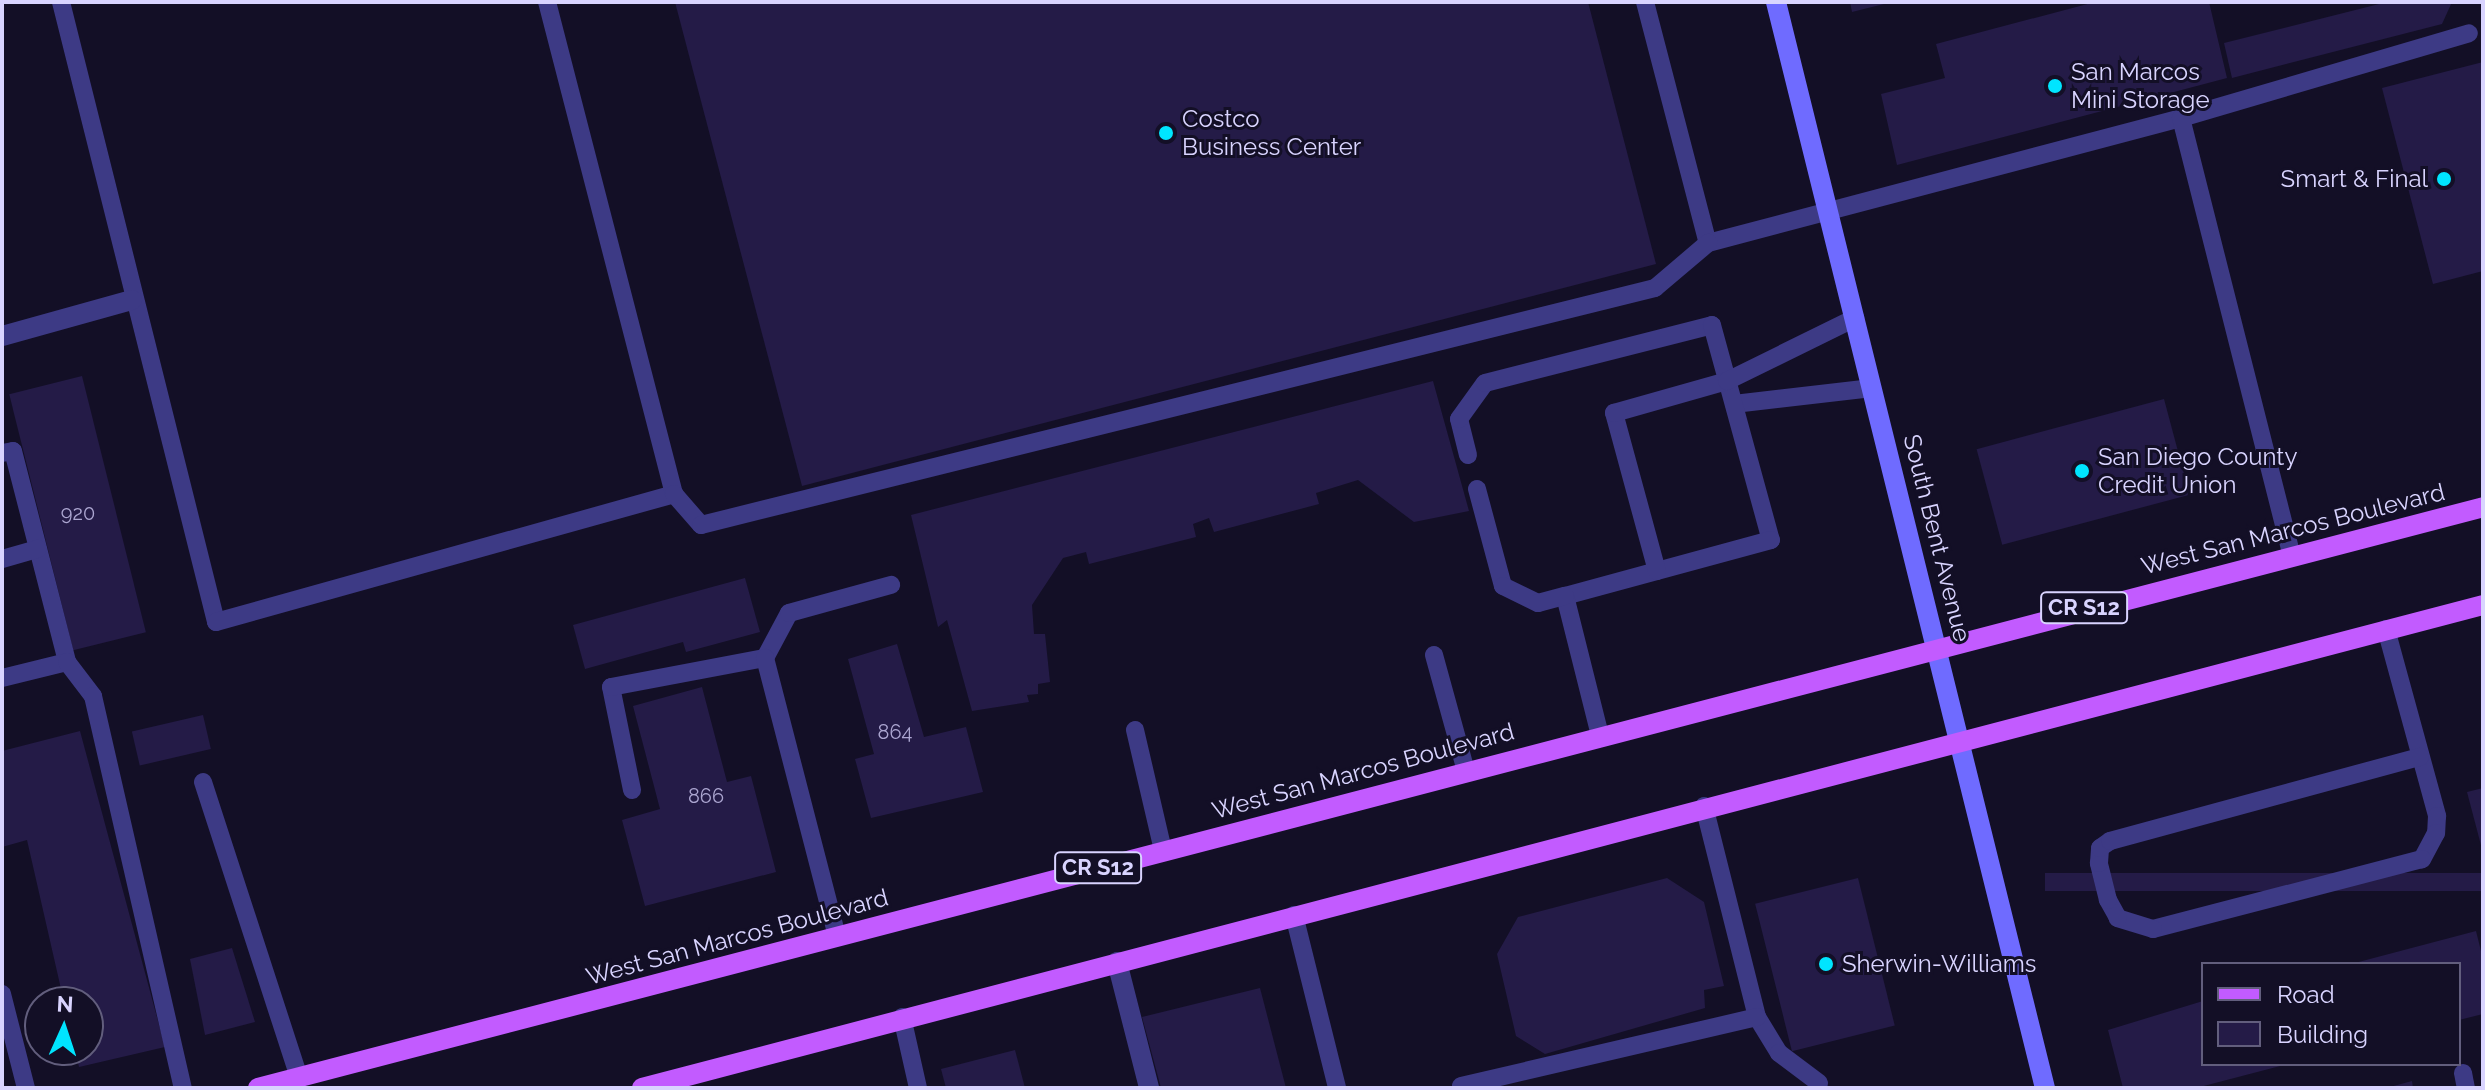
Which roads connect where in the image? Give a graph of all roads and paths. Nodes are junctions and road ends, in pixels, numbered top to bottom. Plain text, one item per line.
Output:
1 (61, 2) edge
2 (547, 2) edge
3 (1645, 2) edge
4 (1776, 2) edge
5 (2469, 33) dead end
6 (2181, 118) junction
7 (1826, 209) junction
8 (1708, 243) junction
9 (132, 300) junction
10 (1855, 318) junction
11 (2, 336) edge
12 (1727, 381) junction
13 (1872, 388) junction
14 (1734, 404) junction
15 (2, 453) edge
16 (1468, 455) dead end
17 (1477, 489) dead end
18 (674, 494) junction
19 (2483, 507) edge
20 (38, 549) junction
21 (2292, 556) junction
22 (2, 559) edge
23 (1657, 571) junction
24 (891, 585) dead end
25 (1565, 596) junction
26 (2483, 605) edge
27 (2386, 629) junction
28 (1938, 645) junction
29 (1434, 655) dead end
30 (765, 658) junction
31 (67, 662) junction
32 (2, 678) edge
33 (1135, 730) dead end
34 (1600, 735) junction
35 (1962, 738) junction
36 (2420, 757) junction
37 (1466, 771) junction
38 (203, 782) dead end
39 (632, 790) dead end
40 (1704, 806) junction
41 (1163, 850) junction
42 (1294, 915) junction
43 (837, 937) junction
44 (1117, 962) junction
45 (2, 994) edge
46 (902, 1017) junction
47 (1757, 1017) junction
48 (9, 1054) edge
49 (299, 1077) junction
50 (1819, 1083) dead end
51 (1461, 1086) dead end
52 (26, 1088) edge
53 (183, 1088) edge
54 (258, 1088) edge
55 (642, 1088) edge
56 (918, 1088) edge
57 (1149, 1088) edge
58 (1337, 1088) edge
59 (2045, 1088) edge

1 - 9 lane
2 - 18 lane
3 - 8 lane
4 - 7 street, South Bent Avenue
5 - 6 lane
6 - 7 lane
6 - 21 lane
7 - 8 lane
7 - 10 street, South Bent Avenue
8 - 18 lane
9 - 11 street
9 - 18 lane
10 - 12 lane
10 - 13 street, South Bent Avenue
12 - 14 lane
12 - 16 lane
12 - 23 lane
13 - 14 lane
13 - 28 street, South Bent Avenue
14 - 23 lane
15 - 20 lane
17 - 25 lane
19 - 21 main road, West San Marcos Boulevard / CR S12
20 - 22 lane
20 - 31 lane
21 - 28 main road, West San Marcos Boulevard / CR S12
23 - 25 lane
24 - 30 lane
25 - 34 lane
26 - 27 main road
27 - 35 main road
27 - 36 lane
28 - 34 main road, West San Marcos Boulevard / CR S12
28 - 35 street, South Bent Avenue
29 - 37 lane
30 - 39 lane
30 - 43 lane
31 - 32 lane
31 - 53 lane
33 - 41 lane
34 - 37 main road, West San Marcos Boulevard / CR S12
35 - 40 main road
35 - 59 street, South Bent Avenue
36 - 36 lane
37 - 41 main road, West San Marcos Boulevard / CR S12
38 - 49 lane
40 - 42 main road
40 - 47 lane
41 - 43 main road, West San Marcos Boulevard / CR S12
42 - 44 main road
42 - 58 lane
43 - 49 main road, West San Marcos Boulevard / CR S12
44 - 46 main road
44 - 57 street
45 - 48 lane
46 - 55 main road
46 - 56 lane
47 - 50 lane
47 - 51 lane
48 - 52 lane
49 - 54 main road, West San Marcos Boulevard / CR S12

